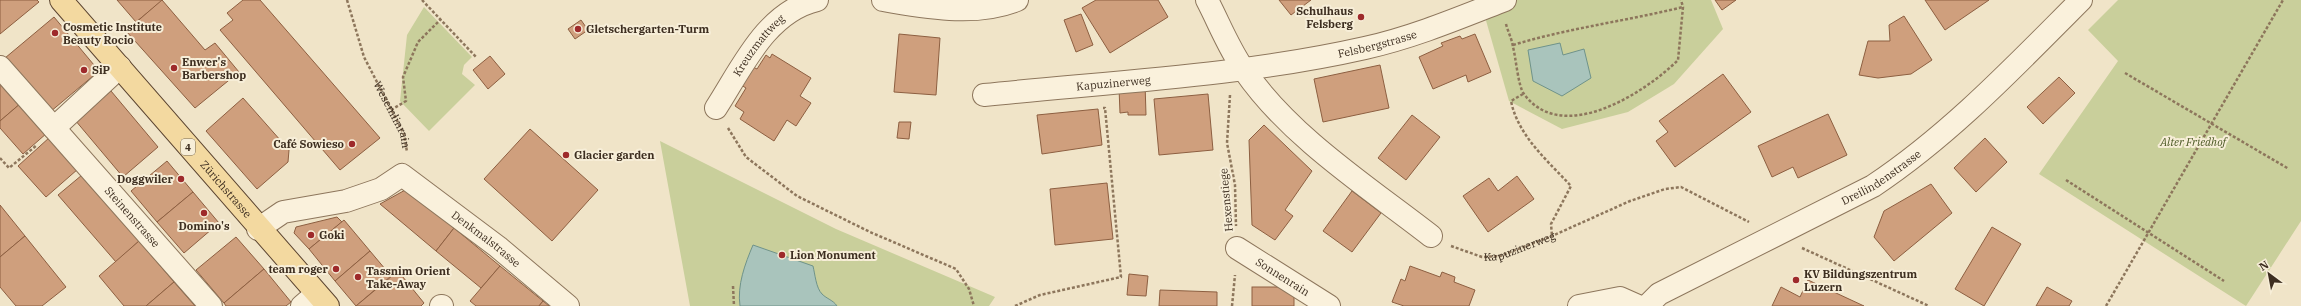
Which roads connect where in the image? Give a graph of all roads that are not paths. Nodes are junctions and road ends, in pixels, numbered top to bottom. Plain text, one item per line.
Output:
1 (61, 0) edge
2 (817, 0) edge
3 (883, 0) edge
4 (1017, 0) edge
5 (1207, 0) edge
6 (2082, 0) edge
7 (1502, 1) edge
8 (0, 67) edge
9 (120, 67) junction
10 (1243, 69) junction
11 (984, 95) dead end
12 (716, 108) road end
13 (52, 127) junction
14 (258, 229) junction
15 (1431, 236) road end
16 (1237, 248) road end
17 (315, 302) edge
18 (211, 306) edge
19 (568, 306) edge
20 (1328, 306) edge
21 (1579, 306) edge
22 (1638, 306) edge
23 (1647, 306) edge

1 - 9 main road, Zürichstrasse / 4
2 - 12 street, Kreuzmattweg
3 - 4 street
5 - 10 street
6 - 23 street, Dreilindenstrasse
7 - 10 street, Felsbergstrasse
8 - 13 street, Steinenstrasse
9 - 13 street
9 - 14 main road, Zürichstrasse / 4
10 - 11 street, Kapuzinerweg
10 - 15 street
13 - 18 street, Steinenstrasse
14 - 17 main road, Zürichstrasse / 4
14 - 19 street, Denkmalstrasse
16 - 20 street, Sonnenrain
21 - 22 street

